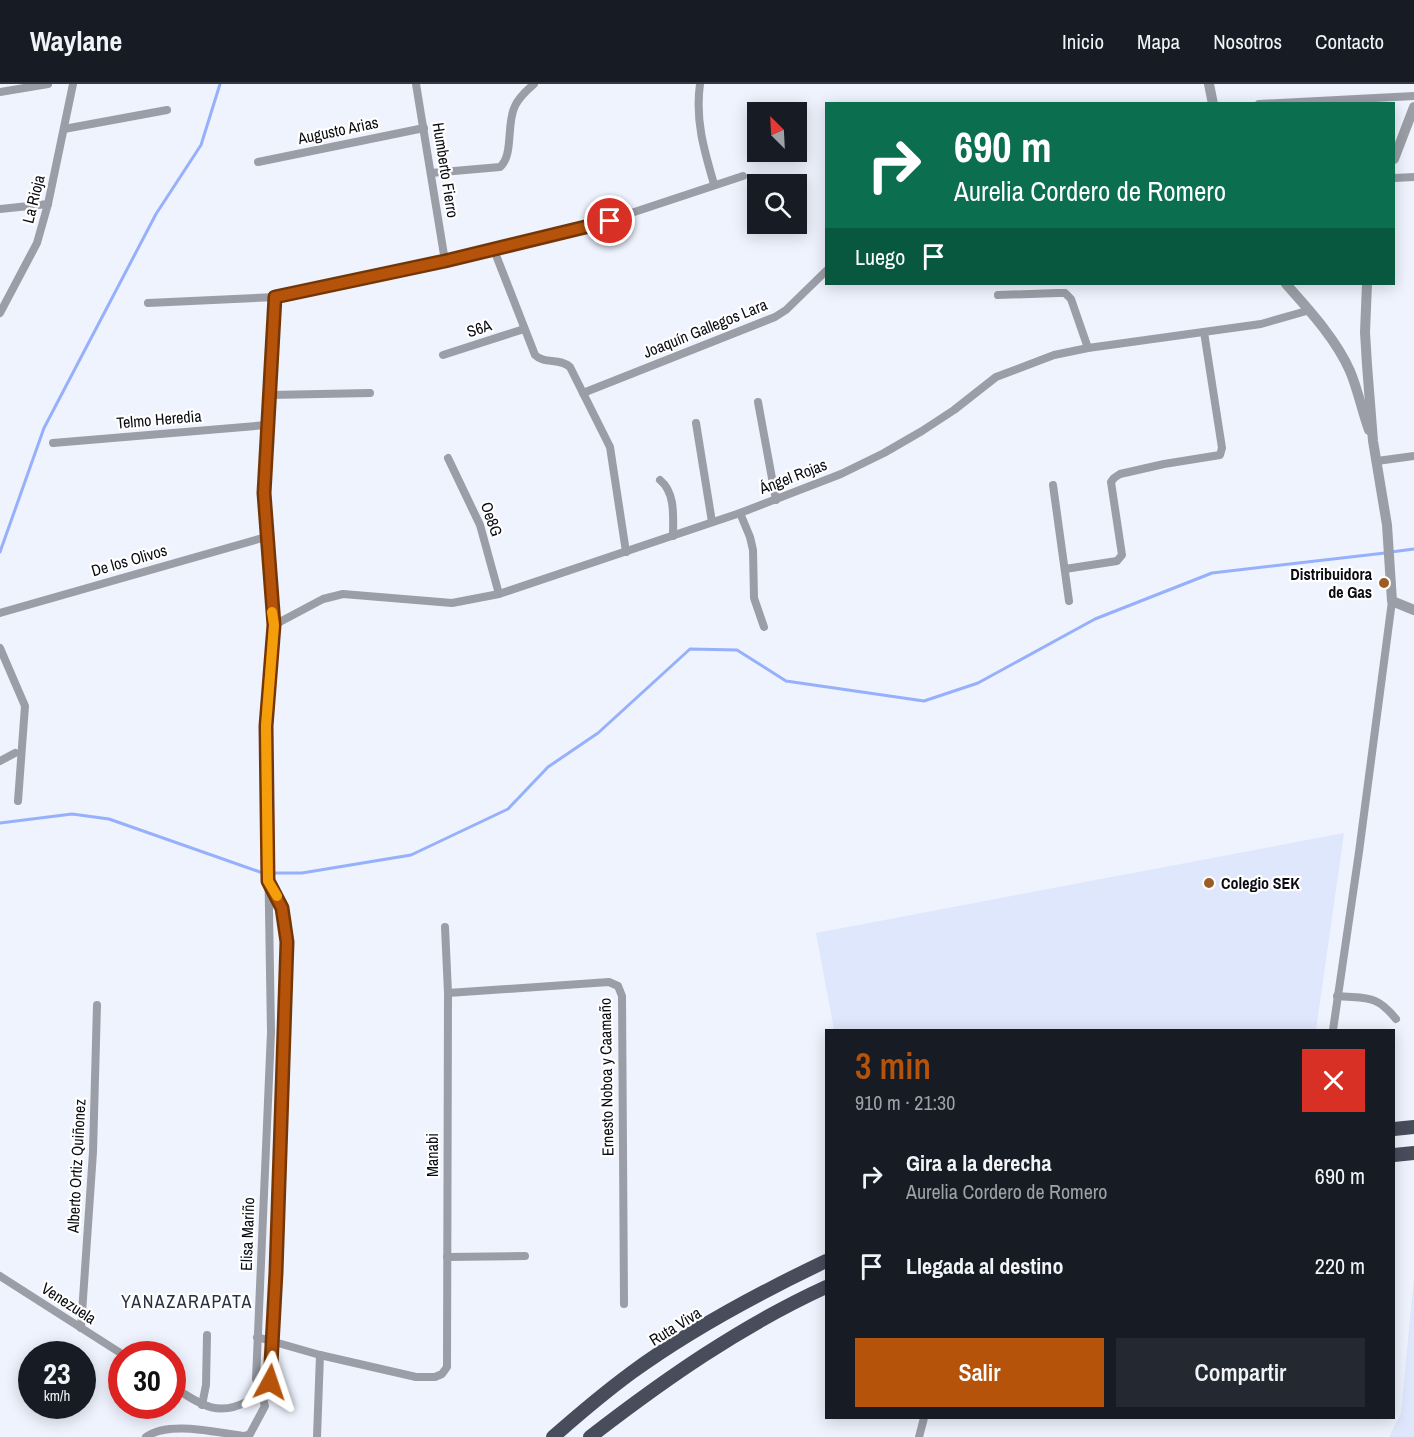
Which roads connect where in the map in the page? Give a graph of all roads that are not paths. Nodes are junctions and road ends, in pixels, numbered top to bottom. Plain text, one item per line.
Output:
1 (48, 84) edge
2 (73, 84) edge
3 (416, 84) edge
4 (534, 84) edge
5 (700, 84) edge
6 (1209, 84) edge
7 (0, 92) edge
8 (1414, 96) edge
9 (1213, 102) edge
10 (1298, 102) edge
11 (1414, 107) edge
12 (167, 110) dead end
13 (424, 128) junction
14 (64, 129) junction
15 (1395, 156) edge
16 (258, 162) dead end
17 (431, 173) junction
18 (743, 176) dead end
19 (1414, 177) edge
20 (1395, 178) edge
21 (714, 184) junction
22 (48, 204) junction
23 (0, 209) edge
24 (494, 250) junction
25 (445, 261) junction
26 (825, 273) edge
27 (1287, 285) edge
28 (1367, 285) edge
29 (998, 295) dead end
30 (275, 297) junction
31 (148, 303) dead end
32 (1310, 310) junction
33 (0, 314) edge
34 (524, 329) junction
35 (1204, 332) junction
36 (1088, 348) junction
37 (443, 355) dead end
38 (370, 393) dead end
39 (583, 393) junction
40 (270, 395) junction
41 (758, 402) dead end
42 (696, 423) dead end
43 (267, 425) junction
44 (1373, 441) junction
45 (53, 443) dead end
46 (1414, 456) edge
47 (448, 458) dead end
48 (1377, 461) junction
49 (660, 480) dead end
50 (1053, 485) dead end
51 (776, 500) junction
52 (740, 513) junction
53 (712, 522) junction
54 (673, 536) junction
55 (266, 537) junction
56 (626, 552) junction
57 (1065, 569) junction
58 (498, 594) junction
59 (1069, 601) dead end
60 (1392, 601) junction
61 (1414, 610) edge
62 (0, 613) edge
63 (274, 625) junction
64 (764, 627) dead end
65 (0, 648) edge
66 (15, 753) dead end
67 (0, 761) edge
68 (18, 801) dead end
69 (268, 881) junction
70 (445, 927) dead end
71 (448, 993) junction
72 (271, 996) junction
73 (286, 996) junction
74 (1337, 996) junction
75 (98, 1005) dead end
76 (1395, 1019) dead end
77 (1333, 1029) edge
78 (1414, 1127) edge
79 (1395, 1129) edge
80 (1414, 1153) edge
81 (1395, 1155) edge
82 (525, 1256) dead end
83 (447, 1257) junction
84 (825, 1261) edge
85 (0, 1276) edge
86 (825, 1287) edge
87 (624, 1304) dead end
88 (81, 1328) junction
89 (207, 1335) dead end
90 (257, 1337) junction
91 (273, 1342) junction
92 (108, 1345) edge
93 (320, 1355) junction
94 (259, 1394) junction
95 (186, 1395) edge
96 (202, 1405) junction
97 (924, 1419) edge
98 (146, 1437) edge
99 (317, 1437) edge
100 (553, 1437) edge
101 (590, 1437) edge
102 (919, 1437) edge

1 - 7 street
2 - 14 street, La Rioja
3 - 13 street, Humberto Fierro
4 - 17 street
5 - 21 street
6 - 9 street
8 - 10 street
11 - 15 street
12 - 14 street
13 - 16 street, Augusto Arias
13 - 17 street, Humberto Fierro
14 - 22 street, La Rioja
17 - 25 street, Humberto Fierro
18 - 21 street
19 - 20 street
21 - 24 street
22 - 23 street
22 - 33 street, La Rioja
24 - 25 street
24 - 34 street
25 - 30 street
26 - 39 street, Joaquín Gallegos Lara
27 - 32 street
28 - 44 street
29 - 36 street
30 - 31 street
30 - 40 street, Elisa Mariño
32 - 35 street, Ángel Rojas
32 - 44 street
34 - 37 street, S6A
34 - 39 street
35 - 36 street, Ángel Rojas
35 - 57 street
36 - 51 street, Ángel Rojas
38 - 40 street
39 - 56 street
40 - 43 street, Elisa Mariño
41 - 51 street
42 - 53 street
43 - 45 street, Telmo Heredia
43 - 55 street, Elisa Mariño
44 - 48 street
46 - 48 street
47 - 58 street, Oe8G
48 - 60 street
49 - 54 street
50 - 57 street
51 - 52 street, Ángel Rojas
52 - 53 street, Ángel Rojas
52 - 64 street
53 - 54 street, Ángel Rojas
54 - 56 street, Ángel Rojas
55 - 62 street, De los Olivos
55 - 63 street, Elisa Mariño
56 - 58 street, Ángel Rojas
57 - 59 street
58 - 63 street, Ángel Rojas
60 - 61 street
60 - 74 street
63 - 69 street, Elisa Mariño
65 - 68 street
66 - 67 street
69 - 72 street, Elisa Mariño
69 - 73 street, Elisa Mariño
70 - 71 street, Manabi
71 - 83 street, Manabi
71 - 87 street, Ernesto Noboa y Caamaño
72 - 73 street
72 - 90 street, Elisa Mariño
73 - 91 street, Elisa Mariño
74 - 76 street
74 - 77 street
75 - 88 street, Alberto Ortiz Quiñonez
78 - 79 highway
80 - 81 highway
82 - 83 street
83 - 93 street, Manabi
84 - 100 highway, Ruta Viva
85 - 88 street, Venezuela
86 - 101 highway
88 - 92 street, Venezuela
89 - 96 street
90 - 91 street
90 - 94 street, Elisa Mariño
91 - 93 street
91 - 94 street, Elisa Mariño
93 - 99 street
94 - 96 street
94 - 98 street
95 - 96 street
97 - 102 street

